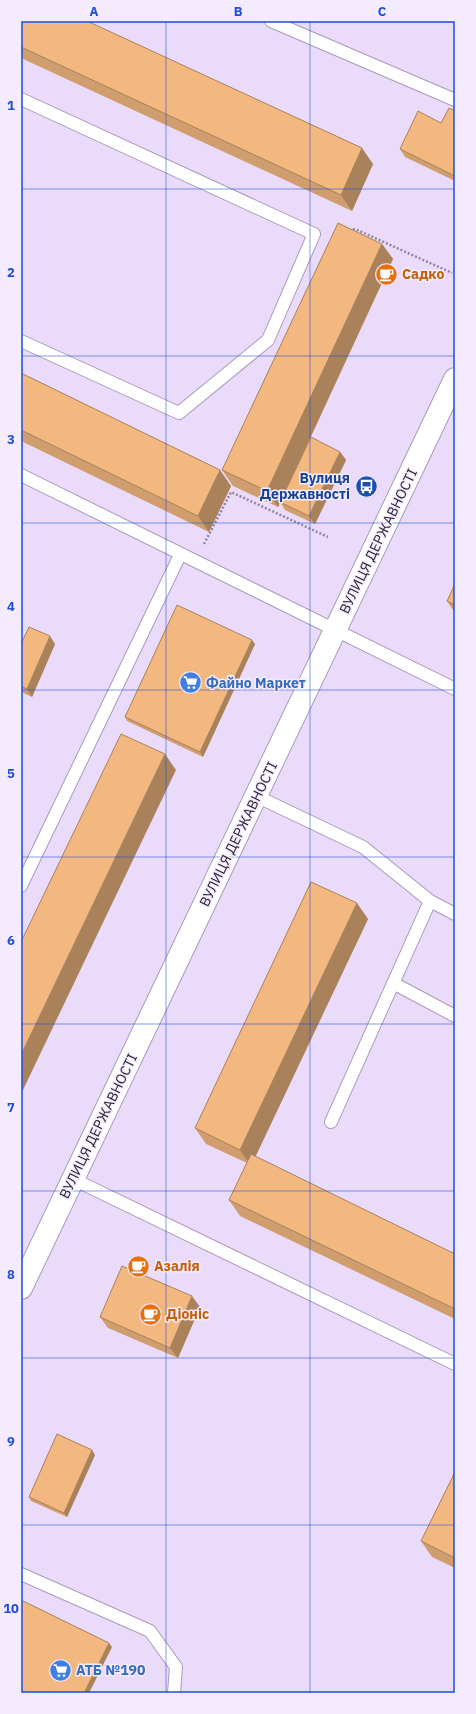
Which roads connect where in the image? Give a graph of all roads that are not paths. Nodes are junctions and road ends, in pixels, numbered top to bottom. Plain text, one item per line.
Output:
1 (271, 21) edge
2 (21, 99) edge
3 (455, 100) edge
4 (21, 341) edge
5 (455, 379) edge
6 (21, 475) edge
7 (180, 555) junction
8 (335, 631) junction
9 (455, 689) edge
10 (256, 796) junction
11 (21, 886) edge
12 (430, 901) junction
13 (455, 914) edge
14 (393, 983) junction
15 (455, 1016) edge
16 (331, 1122) dead end
17 (73, 1179) junction
18 (21, 1288) edge
19 (455, 1364) edge
20 (21, 1574) edge
21 (174, 1693) edge

1 - 3 lane
2 - 4 lane
5 - 8 street, ВУЛИЦЯ ДЕРЖАВНОСТІ
6 - 7 lane
7 - 8 lane
7 - 11 lane
8 - 9 lane
8 - 10 street, ВУЛИЦЯ ДЕРЖАВНОСТІ
10 - 12 lane
10 - 17 street, ВУЛИЦЯ ДЕРЖАВНОСТІ
12 - 13 lane
12 - 14 lane
14 - 15 lane
14 - 16 lane
17 - 18 street, ВУЛИЦЯ ДЕРЖАВНОСТІ
17 - 19 lane
20 - 21 lane

